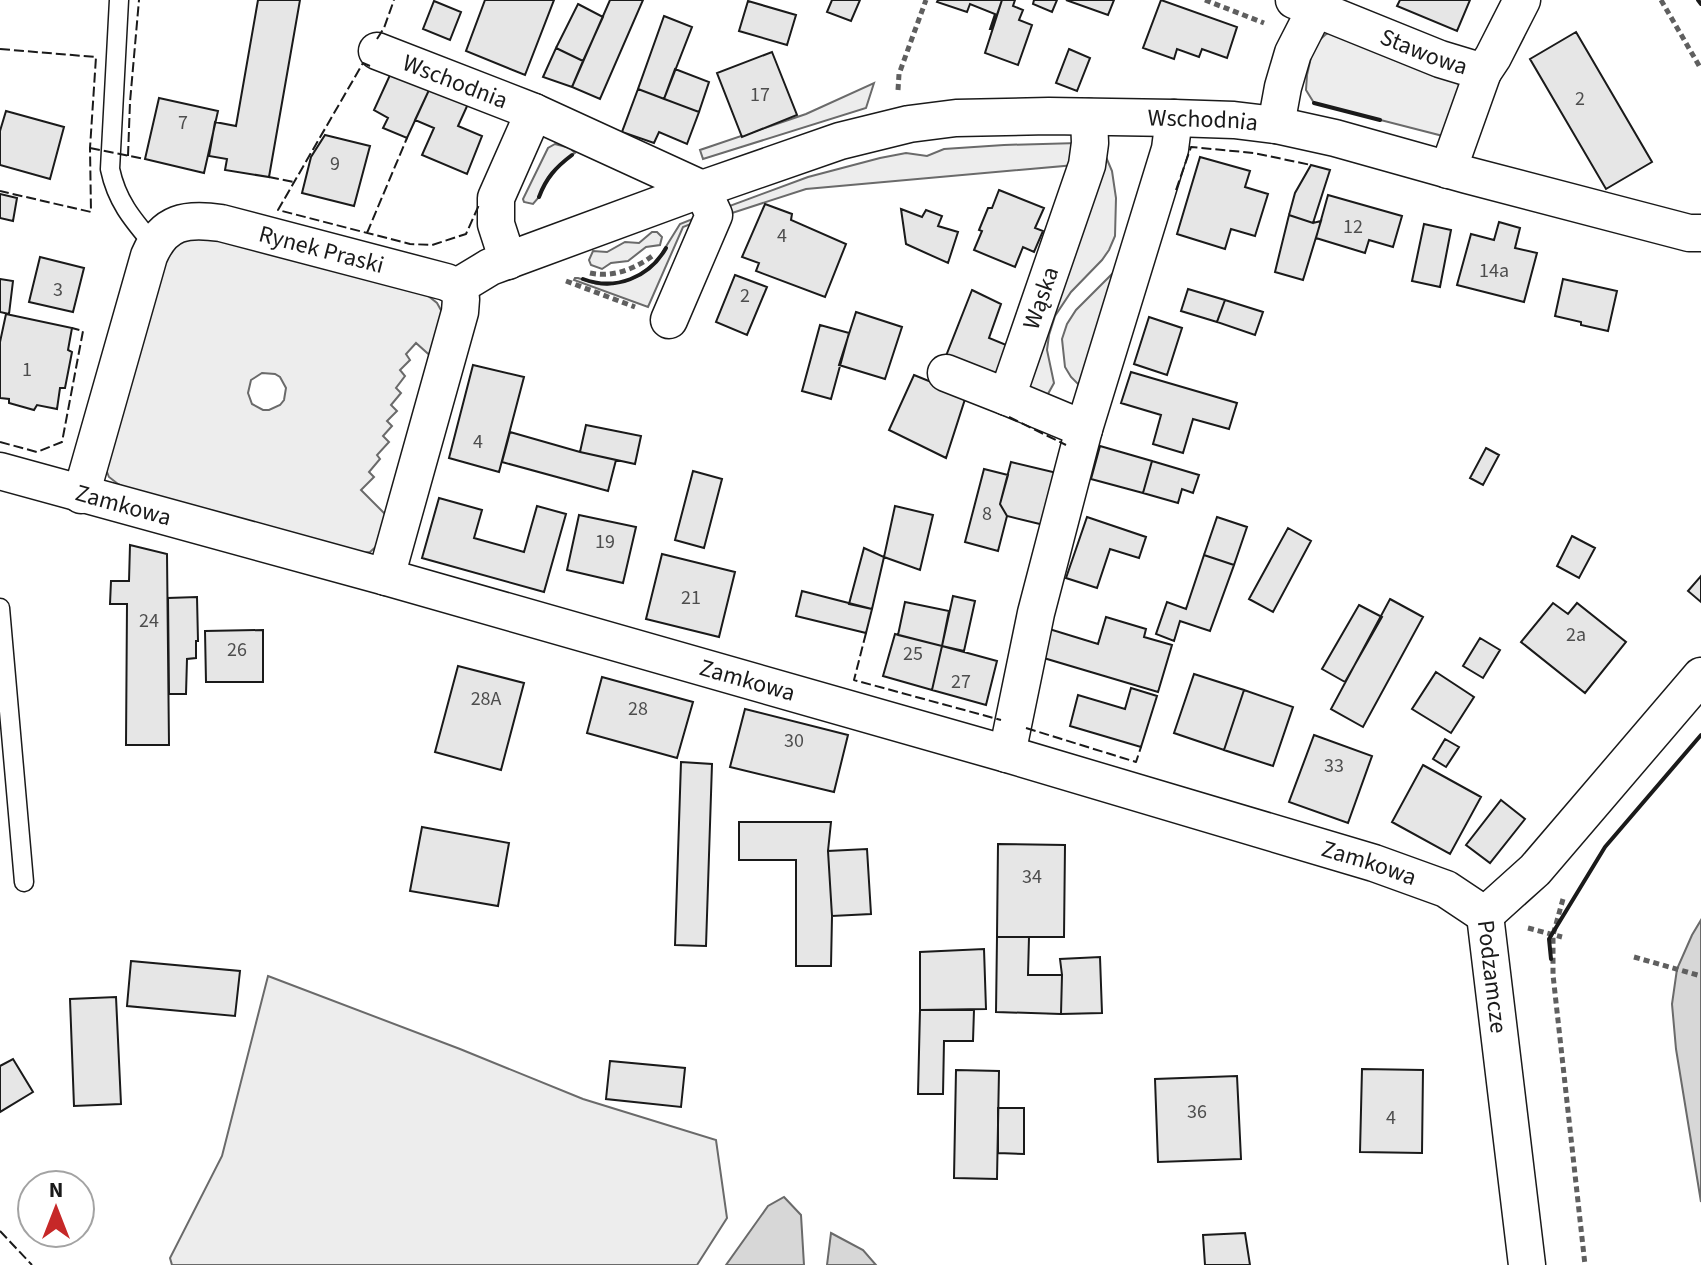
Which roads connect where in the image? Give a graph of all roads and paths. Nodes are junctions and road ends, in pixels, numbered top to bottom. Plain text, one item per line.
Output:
1 (119, 0) edge
2 (926, 0) edge
3 (1205, 0) edge
4 (1522, 0) edge
5 (1661, 0) edge
6 (1303, 16) edge
7 (377, 51) dead end
8 (1701, 69) edge
9 (1483, 72) junction
10 (534, 112) junction
11 (1089, 117) junction
12 (1174, 118) junction
13 (1276, 125) junction
14 (903, 126) junction
15 (1448, 170) junction
16 (702, 189) junction
17 (1701, 233) edge
18 (154, 245) junction
19 (661, 247) dead end
20 (508, 261) junction
21 (583, 271) dead end
22 (554, 276) dead end
23 (457, 287) junction
24 (669, 320) joint
25 (946, 373) dead end
26 (1007, 397) junction
27 (1084, 429) junction
28 (0, 471) edge
29 (81, 495) junction
30 (386, 577) junction
31 (0, 608) edge
32 (1701, 676) edge
33 (1007, 754) junction
34 (24, 882) dead end
35 (1485, 915) junction
36 (1553, 935) dead end
37 (1634, 957) dead end
38 (1701, 976) edge
39 (1527, 1265) edge
40 (1585, 1265) edge

1 - 18 lane
2 - 14 path
3 - 6 path
4 - 9 street
5 - 8 path
6 - 9 street, Stawowa
6 - 13 street
7 - 10 street, Wschodnia
9 - 15 street, Stawowa
10 - 16 street, Wschodnia
10 - 20 street, Wschodnia
11 - 12 street, Wschodnia
11 - 14 street, Wschodnia
11 - 26 street, Wąska
12 - 13 street, Wschodnia
12 - 27 street
13 - 15 street, Wschodnia
14 - 16 street, Wschodnia
15 - 17 street, Wschodnia
16 - 20 street, Wschodnia
16 - 24 street
18 - 23 street, Rynek Praski
18 - 29 street
19 - 21 path
20 - 23 street, Wschodnia
22 - 24 path
23 - 30 street
25 - 26 street
26 - 27 street
27 - 33 street
28 - 29 street, Zamkowa
29 - 30 street, Zamkowa
30 - 33 street, Zamkowa
31 - 34 lane
32 - 35 street, Podzamcze
33 - 35 street, Zamkowa
35 - 39 street, Podzamcze
36 - 40 path
37 - 38 path

